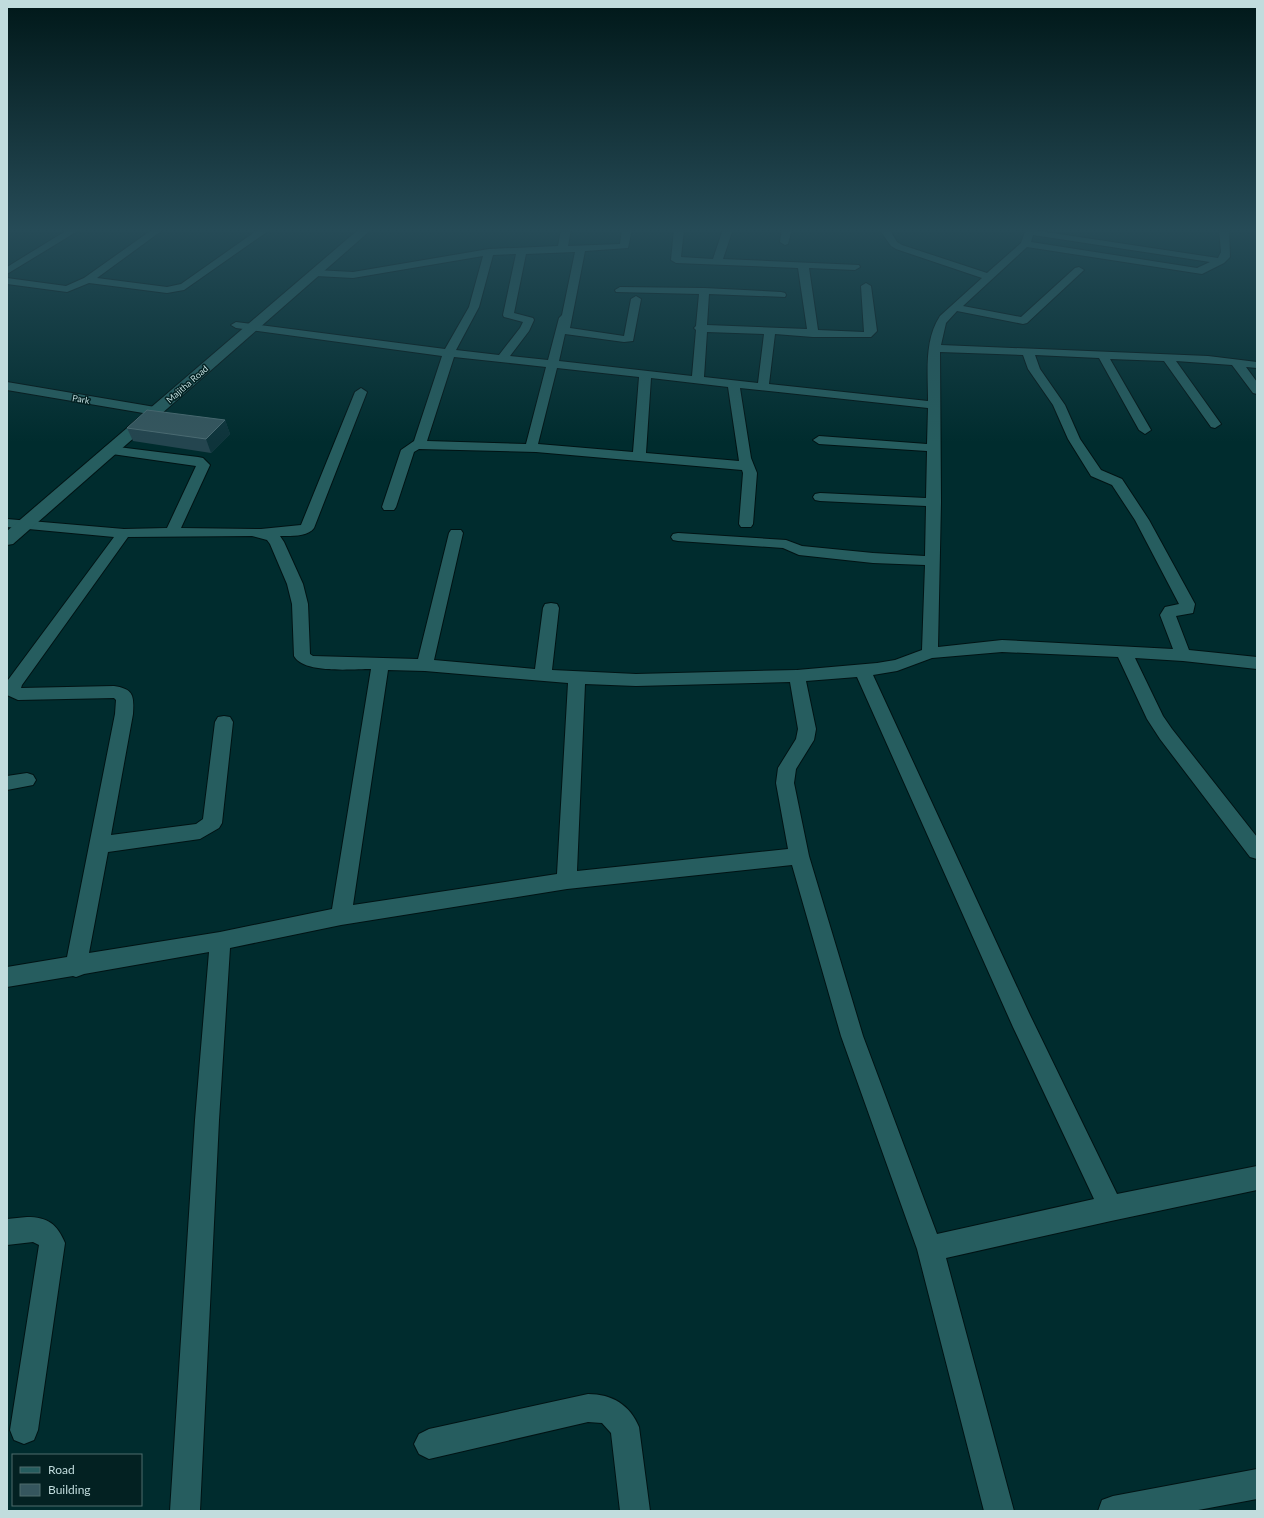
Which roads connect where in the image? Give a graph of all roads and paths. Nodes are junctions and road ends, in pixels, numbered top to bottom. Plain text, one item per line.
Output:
1 (636, 299) dead end
2 (265, 300) edge
3 (285, 300) edge
4 (476, 300) edge
5 (511, 300) edge
6 (568, 300) edge
7 (570, 300) edge
8 (703, 300) edge
9 (808, 300) edge
10 (868, 300) edge
11 (965, 300) edge
12 (1046, 300) edge
13 (956, 308) junction
14 (236, 325) junction
15 (252, 328) junction
16 (700, 328) junction
17 (770, 332) junction
18 (813, 334) junction
19 (934, 348) junction
20 (1028, 352) junction
21 (449, 353) junction
22 (1102, 354) junction
23 (1167, 357) junction
24 (502, 358) junction
25 (1235, 361) junction
26 (552, 363) junction
27 (1257, 365) edge
28 (645, 375) junction
29 (698, 381) junction
30 (734, 385) junction
31 (7, 386) edge
32 (764, 388) junction
33 (1257, 390) edge
34 (361, 392) dead end
35 (933, 405) junction
36 (139, 408) junction
37 (155, 411) junction
38 (1215, 424) dead end
39 (1145, 430) dead end
40 (819, 440) dead end
41 (419, 445) junction
42 (531, 448) junction
43 (933, 448) junction
44 (110, 450) junction
45 (639, 457) junction
46 (79, 459) dead end
47 (747, 466) junction
48 (820, 497) dead end
49 (934, 502) junction
50 (389, 507) dead end
51 (22, 518) junction
52 (7, 522) edge
53 (746, 524) dead end
54 (172, 532) junction
55 (124, 533) junction
56 (261, 533) junction
57 (456, 533) dead end
58 (678, 537) dead end
59 (7, 540) edge
60 (933, 561) junction
61 (552, 608) dead end
62 (930, 653) junction
63 (1124, 653) junction
64 (1183, 655) junction
65 (1257, 663) edge
66 (380, 665) junction
67 (425, 665) junction
68 (862, 670) junction
69 (542, 675) junction
70 (797, 676) junction
71 (577, 678) junction
72 (10, 690) edge
73 (224, 722) dead end
74 (27, 780) dead end
75 (7, 783) edge
76 (99, 845) junction
77 (1257, 851) edge
78 (799, 856) junction
79 (567, 881) junction
80 (340, 916) junction
81 (220, 942) junction
82 (76, 967) junction
83 (7, 978) edge
84 (1257, 1178) edge
85 (1111, 1208) junction
86 (7, 1232) edge
87 (930, 1249) junction
88 (24, 1430) dead end
89 (429, 1444) dead end
90 (1257, 1484) edge
91 (186, 1511) edge
92 (635, 1511) edge
93 (999, 1511) edge
94 (1113, 1511) edge

1 - 7 street
2 - 14 main road, Majitha Road
3 - 15 main road, Majitha Road
4 - 21 street
5 - 24 street
6 - 26 street
8 - 16 street
9 - 18 street
10 - 18 street
11 - 13 street
12 - 13 street
13 - 19 street
14 - 15 street
14 - 36 main road, Majitha Road
15 - 21 street
15 - 37 main road, Majitha Road
16 - 17 street
16 - 29 street
17 - 18 street
17 - 32 street
19 - 20 street
19 - 35 street
20 - 22 street
20 - 64 street
21 - 24 street
21 - 41 street
22 - 23 street
22 - 39 street
23 - 25 street
23 - 38 street
24 - 26 street
25 - 27 street
25 - 33 street
26 - 28 street
26 - 42 street
28 - 29 street
28 - 45 street
29 - 30 street
30 - 32 street
30 - 47 street
31 - 36 street, Park
32 - 35 street
34 - 56 street
35 - 43 street
36 - 37 street, Park
36 - 46 main road, Majitha Road
37 - 44 main road, Majitha Road
40 - 43 street
41 - 42 street
41 - 50 street
42 - 45 street
43 - 49 street
44 - 51 main road, Majitha Road
44 - 54 street
45 - 47 street
47 - 53 street
48 - 49 street
49 - 60 street
51 - 52 street
51 - 55 street
51 - 59 main road, Majitha Road
54 - 55 street
54 - 56 street
55 - 72 street
56 - 66 street
57 - 67 street
58 - 60 street
60 - 62 street
61 - 69 street
62 - 63 street
62 - 68 street
63 - 64 street
63 - 77 street
64 - 65 street
66 - 67 street
66 - 80 street
67 - 69 street
68 - 70 street
68 - 85 street
69 - 71 street
70 - 71 street
70 - 78 street
71 - 79 street
72 - 76 street
73 - 76 street
74 - 75 street
76 - 82 street
78 - 79 street
78 - 87 street
79 - 80 street
80 - 81 street
81 - 82 street
81 - 91 street
82 - 83 street
84 - 85 street
85 - 87 street
86 - 88 street
87 - 93 street
89 - 92 street
90 - 94 street

